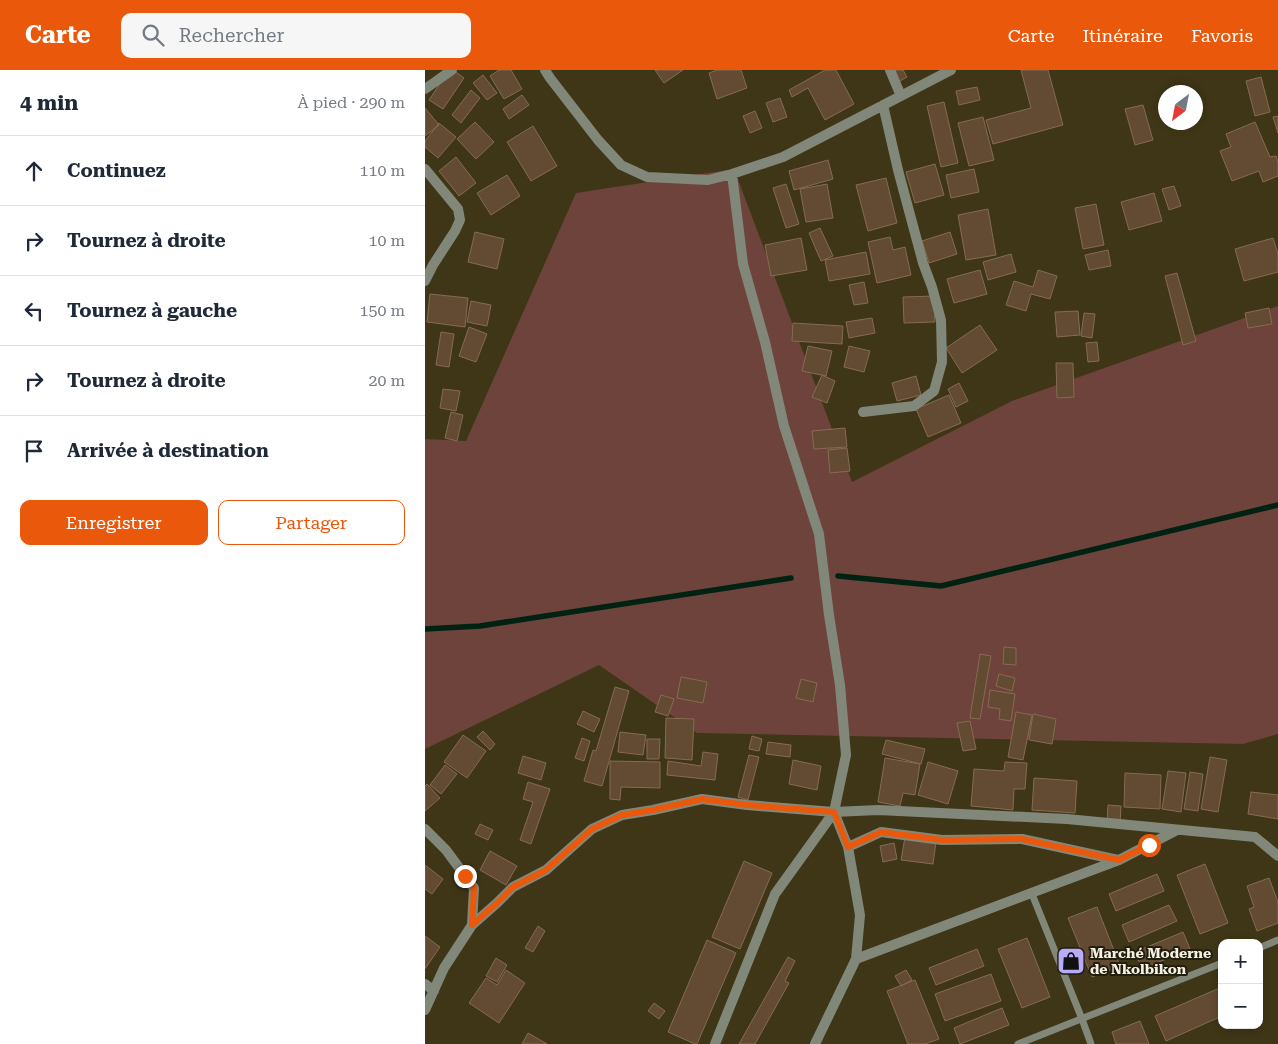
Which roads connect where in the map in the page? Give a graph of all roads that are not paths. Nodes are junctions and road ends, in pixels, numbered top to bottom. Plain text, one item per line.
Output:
1 (452, 70) edge
2 (545, 70) edge
3 (890, 70) edge
4 (951, 70) edge
5 (425, 89) edge
6 (901, 96) junction
7 (883, 105) junction
8 (425, 169) edge
9 (732, 174) junction
10 (425, 280) edge
11 (863, 412) dead end
12 (834, 812) junction
13 (425, 829) edge
14 (1178, 830) junction
15 (848, 847) junction
16 (1278, 856) edge
17 (1119, 860) junction
18 (1032, 894) junction
19 (472, 925) junction
20 (1278, 940) edge
21 (1263, 946) edge
22 (856, 959) junction
23 (1218, 965) edge
24 (425, 984) edge
25 (434, 991) junction
26 (425, 1010) edge
27 (1082, 1018) junction
28 (715, 1044) edge
29 (815, 1044) edge
30 (1019, 1044) edge
31 (1091, 1044) edge

1 - 5 street
2 - 9 street
3 - 6 street
4 - 6 street
6 - 7 street
7 - 9 street
7 - 11 street
8 - 10 street
9 - 12 street
12 - 14 street
12 - 15 street
12 - 19 street
12 - 28 street
13 - 19 street
14 - 16 street
14 - 17 street
15 - 17 street
15 - 22 street
17 - 18 street
18 - 22 street
18 - 27 lane
19 - 25 street
20 - 21 lane
22 - 29 street
23 - 27 lane
24 - 25 street
25 - 26 street
27 - 30 lane
27 - 31 lane

